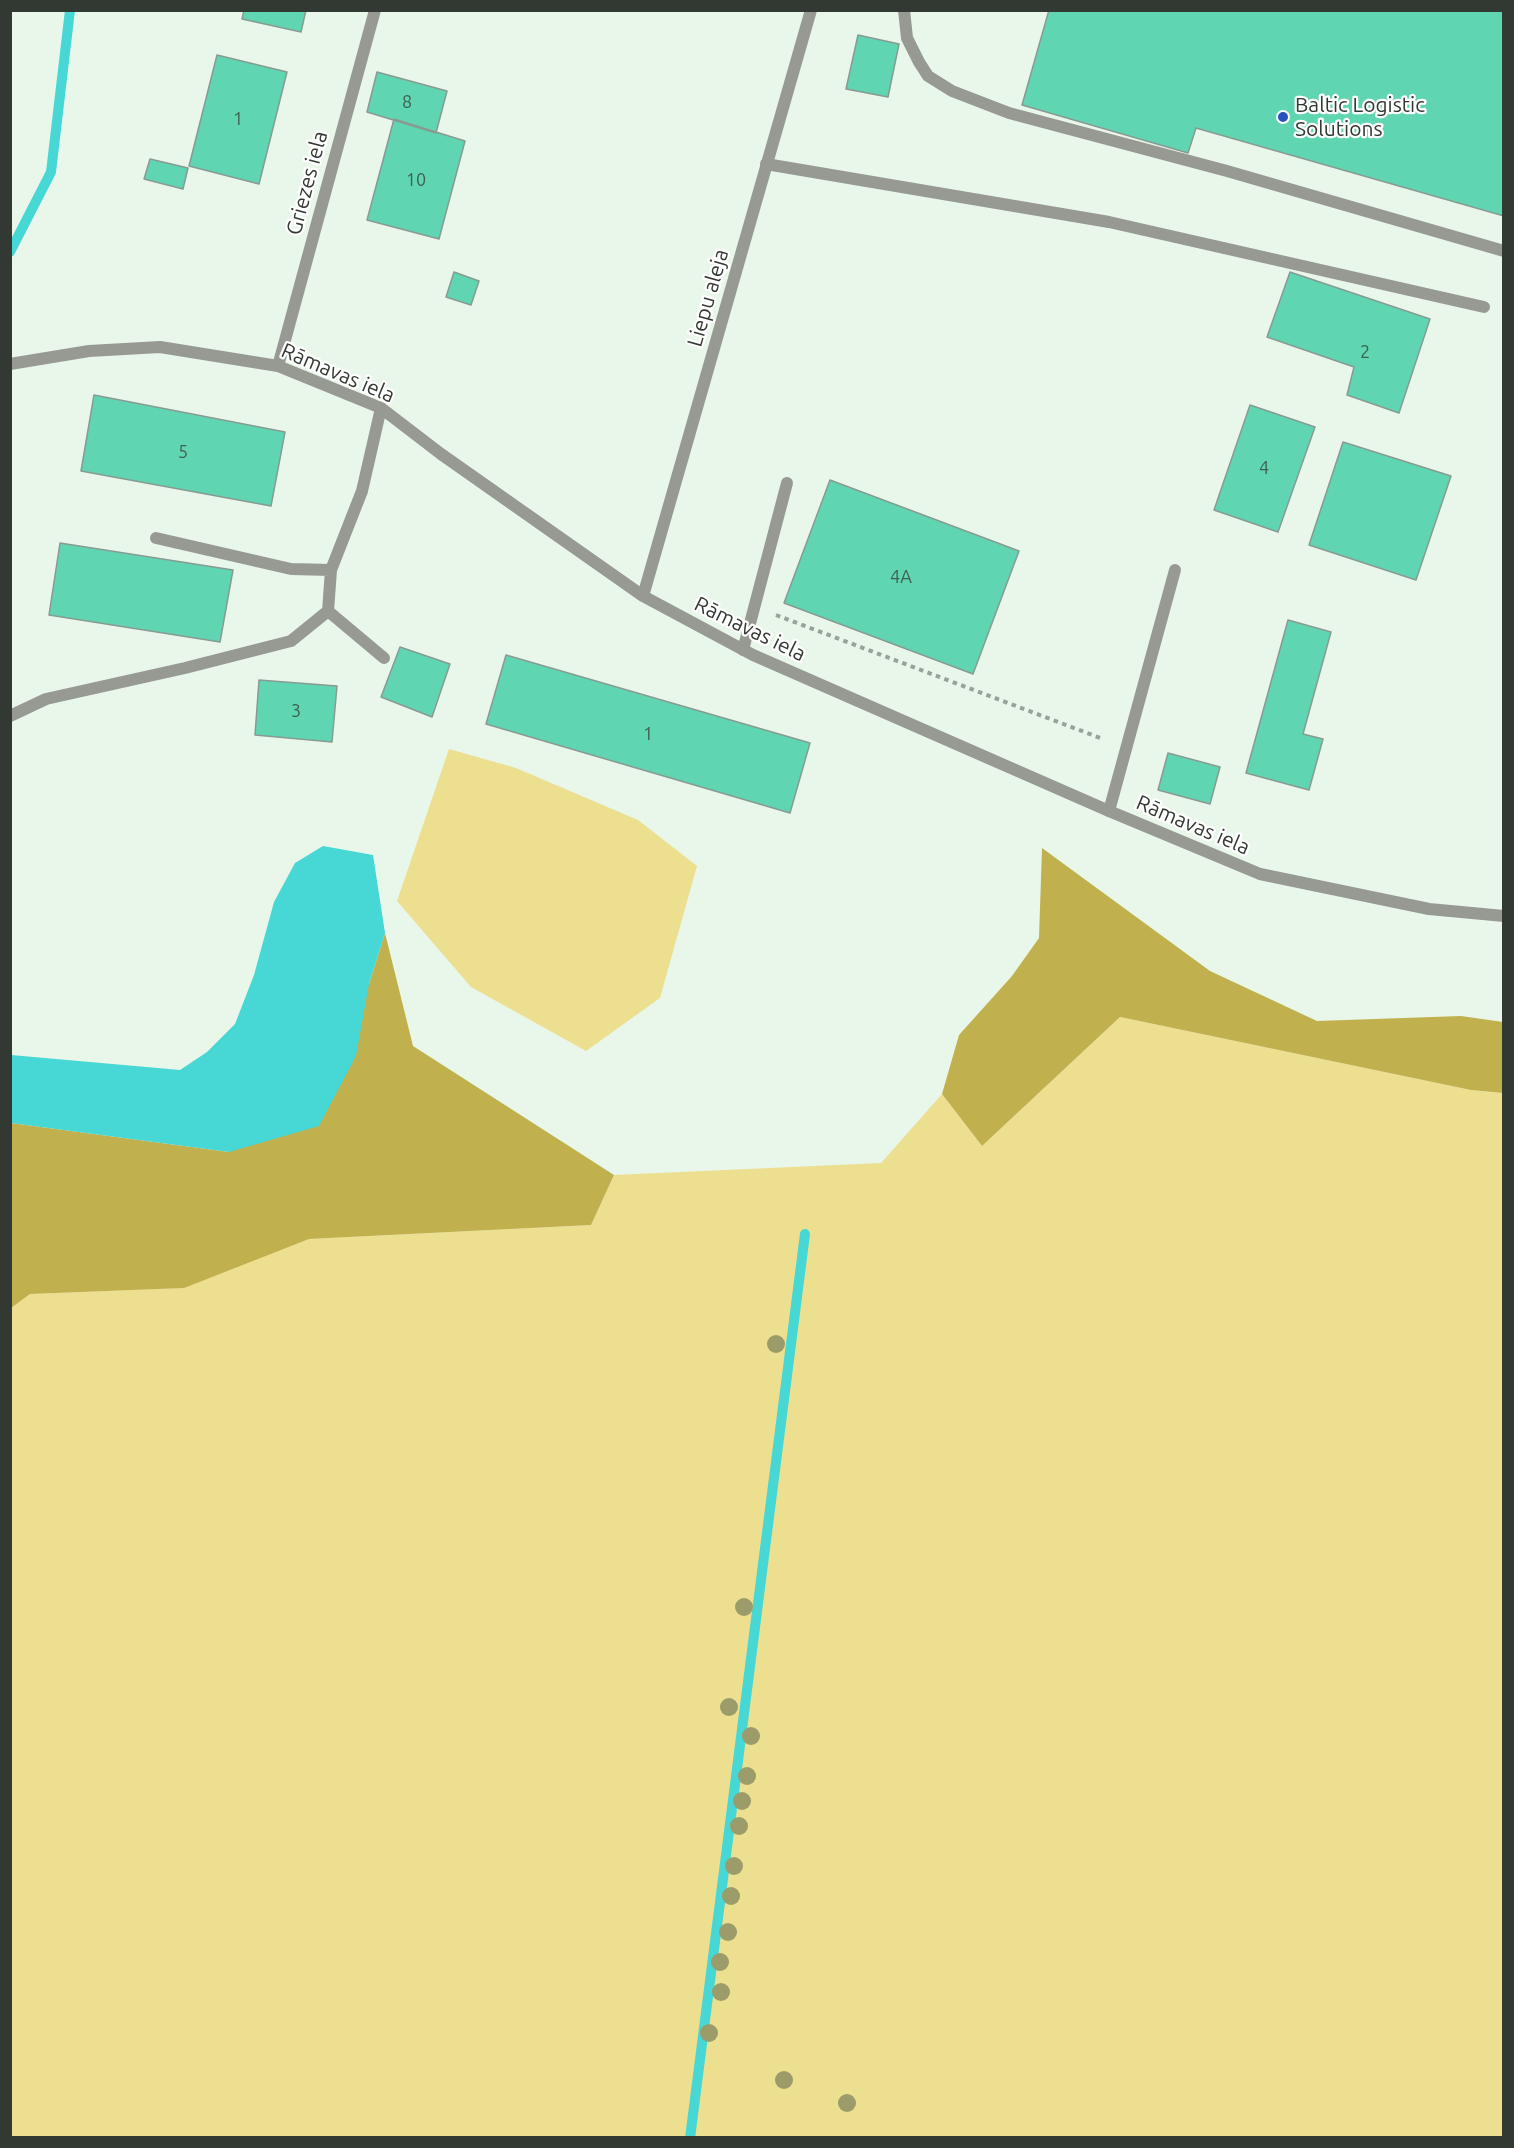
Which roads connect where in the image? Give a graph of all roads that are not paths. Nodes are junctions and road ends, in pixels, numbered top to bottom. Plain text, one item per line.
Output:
1 (375, 10) edge
2 (811, 10) edge
3 (904, 10) edge
4 (766, 164) junction
5 (1503, 251) edge
6 (1484, 307) dead end
7 (10, 364) edge
8 (278, 366) junction
9 (381, 408) junction
10 (787, 483) dead end
11 (156, 538) dead end
12 (331, 570) junction
13 (1176, 570) dead end
14 (643, 597) junction
15 (328, 612) junction
16 (743, 650) junction
17 (384, 658) dead end
18 (10, 716) edge
19 (1109, 810) junction
20 (1503, 916) edge

1 - 8 street, Griezes iela
2 - 4 street, Liepu aleja
3 - 5 street
4 - 6 street
4 - 14 street, Liepu aleja
7 - 8 street, Rāmavas iela
8 - 9 street, Rāmavas iela
9 - 12 street
9 - 14 street, Rāmavas iela
10 - 16 street
11 - 12 street
12 - 15 street
13 - 19 street
14 - 16 street, Rāmavas iela
15 - 17 street
15 - 18 street
16 - 19 street, Rāmavas iela
19 - 20 street, Rāmavas iela

